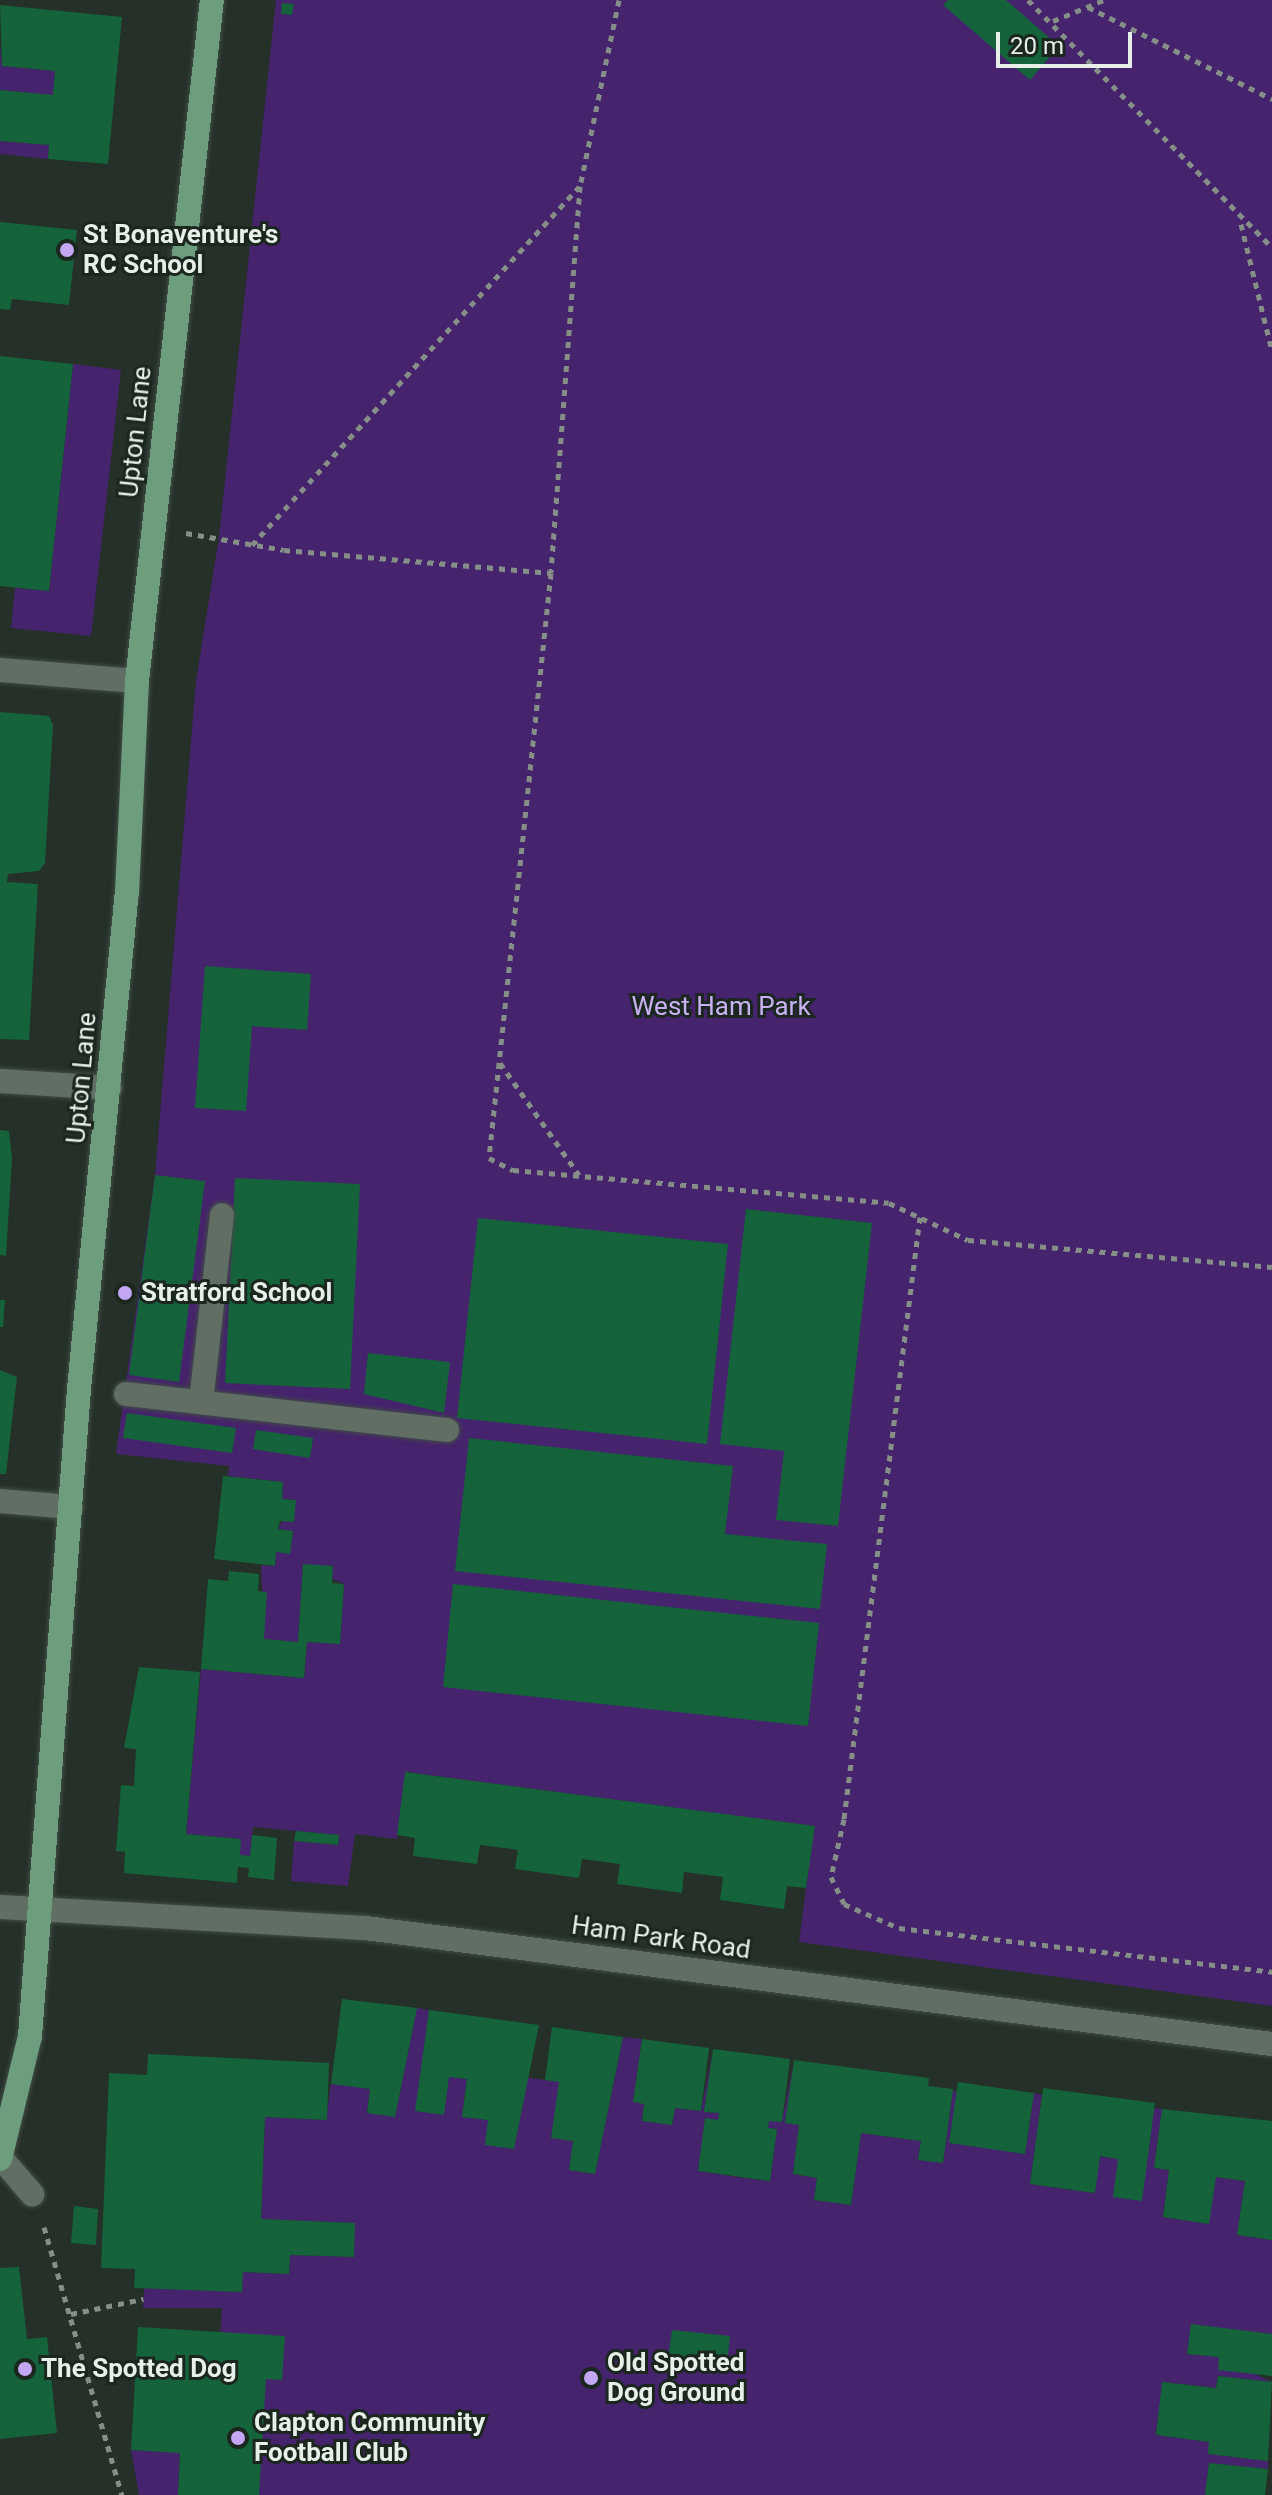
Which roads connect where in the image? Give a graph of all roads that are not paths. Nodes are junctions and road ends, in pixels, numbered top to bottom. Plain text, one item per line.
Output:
1 (212, 0) edge
2 (0, 670) edge
3 (137, 681) junction
4 (0, 1081) edge
5 (110, 1088) junction
6 (222, 1215) dead end
7 (126, 1394) dead end
8 (201, 1402) junction
9 (447, 1430) dead end
10 (0, 1501) edge
11 (71, 1507) junction
12 (0, 1907) edge
13 (42, 1909) junction
14 (1272, 2044) edge
15 (1, 2158) edge
16 (32, 2194) road end

1 - 3 main road, Upton Lane
2 - 3 street
3 - 5 main road, Upton Lane
4 - 5 street
5 - 11 main road, Upton Lane
6 - 8 street
7 - 8 street
8 - 9 street
10 - 11 street
11 - 13 main road, Upton Lane
12 - 13 street, Ham Park Road
13 - 14 street, Ham Park Road
13 - 15 main road, Upton Lane
15 - 16 street

